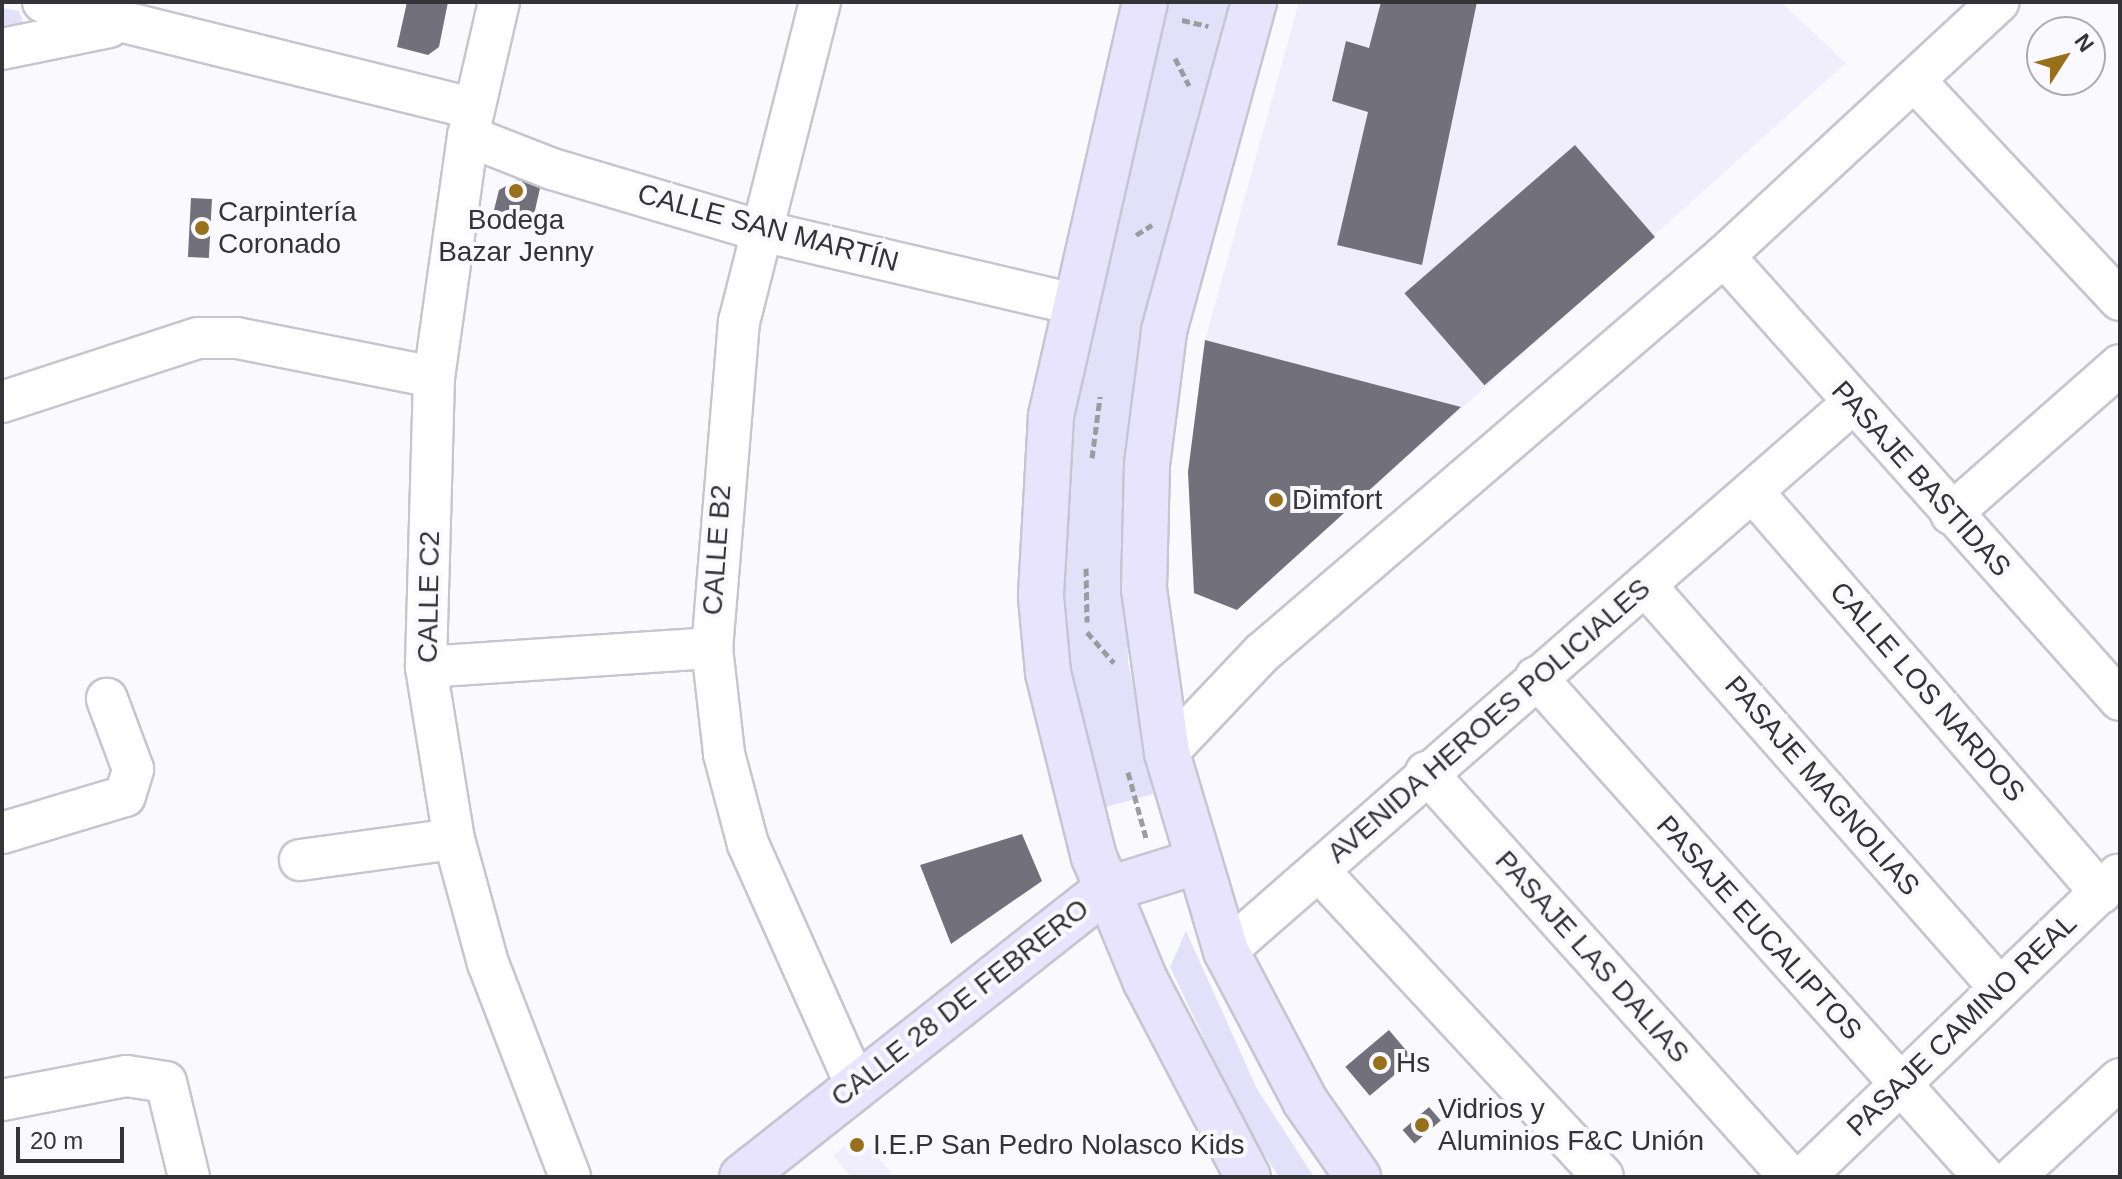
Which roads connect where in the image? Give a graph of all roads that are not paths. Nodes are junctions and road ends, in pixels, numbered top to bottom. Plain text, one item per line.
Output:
1 (43, 2) edge
2 (499, 2) edge
3 (820, 2) edge
4 (1998, 2) edge
5 (1144, 6) edge
6 (1249, 18) edge
7 (121, 25) junction
8 (2, 49) edge
9 (1915, 81) junction
10 (471, 123) junction
11 (758, 230) junction
12 (1724, 256) junction
13 (2120, 300) edge
14 (1073, 304) junction
15 (2120, 365) edge
16 (434, 377) junction
17 (2, 402) edge
18 (1853, 403) junction
19 (1753, 492) junction
20 (1951, 514) junction
21 (1645, 585) junction
22 (712, 648) junction
23 (426, 667) junction
24 (1536, 677) junction
25 (107, 699) dead end
26 (2120, 700) edge
27 (1167, 753) junction
28 (1426, 772) junction
29 (2, 833) edge
30 (454, 839) junction
31 (300, 860) dead end
32 (1196, 862) junction
33 (1319, 871) junction
34 (2111, 883) edge
35 (1106, 890) junction
36 (1226, 951) junction
37 (1999, 987) junction
38 (2120, 1079) edge
39 (855, 1083) junction
40 (1899, 1086) junction
41 (2, 1100) edge
42 (1235, 1172) edge
43 (189, 1177) edge
44 (570, 1177) edge
45 (742, 1177) edge
46 (1358, 1177) edge
47 (1603, 1177) edge
48 (1790, 1177) edge
49 (1804, 1177) edge
50 (1984, 1177) edge
51 (2014, 1177) edge

1 - 7 street, CALLE SAN MARTÍN
2 - 10 street, CALLE C2
3 - 11 street, CALLE B2
4 - 9 street
5 - 14 main road
6 - 27 main road
7 - 8 street
7 - 10 street, CALLE SAN MARTÍN
9 - 12 street
9 - 13 street
10 - 11 street, CALLE SAN MARTÍN
10 - 16 street, CALLE C2
11 - 14 street, CALLE SAN MARTÍN
11 - 22 street, CALLE B2
12 - 18 street, PASAJE BASTIDAS
12 - 27 street
14 - 35 main road
15 - 20 street
16 - 17 street
16 - 23 street, CALLE C2
18 - 19 street, AVENIDA HEROES POLICIALES
18 - 20 street, PASAJE BASTIDAS
19 - 21 street, AVENIDA HEROES POLICIALES
19 - 34 street, CALLE LOS NARDOS
20 - 26 street, PASAJE BASTIDAS
21 - 24 street, AVENIDA HEROES POLICIALES
21 - 37 street, PASAJE MAGNOLIAS
22 - 23 street
22 - 39 street, CALLE B2
23 - 30 street, CALLE C2
24 - 28 street, AVENIDA HEROES POLICIALES
24 - 40 street, PASAJE EUCALIPTOS
25 - 29 street
27 - 32 main road
28 - 33 street, AVENIDA HEROES POLICIALES
28 - 48 street, PASAJE LAS DALIAS
30 - 31 street
30 - 44 street, CALLE C2
32 - 35 main road, CALLE 28 DE FEBRERO
32 - 36 main road
33 - 36 street, AVENIDA HEROES POLICIALES
33 - 47 street
34 - 37 street, PASAJE CAMINO REAL
35 - 39 main road, CALLE 28 DE FEBRERO
35 - 42 main road
36 - 46 main road
37 - 40 street, PASAJE CAMINO REAL
38 - 51 street
39 - 45 main road, CALLE 28 DE FEBRERO
40 - 49 street, PASAJE CAMINO REAL
40 - 50 street, PASAJE EUCALIPTOS
41 - 43 street

